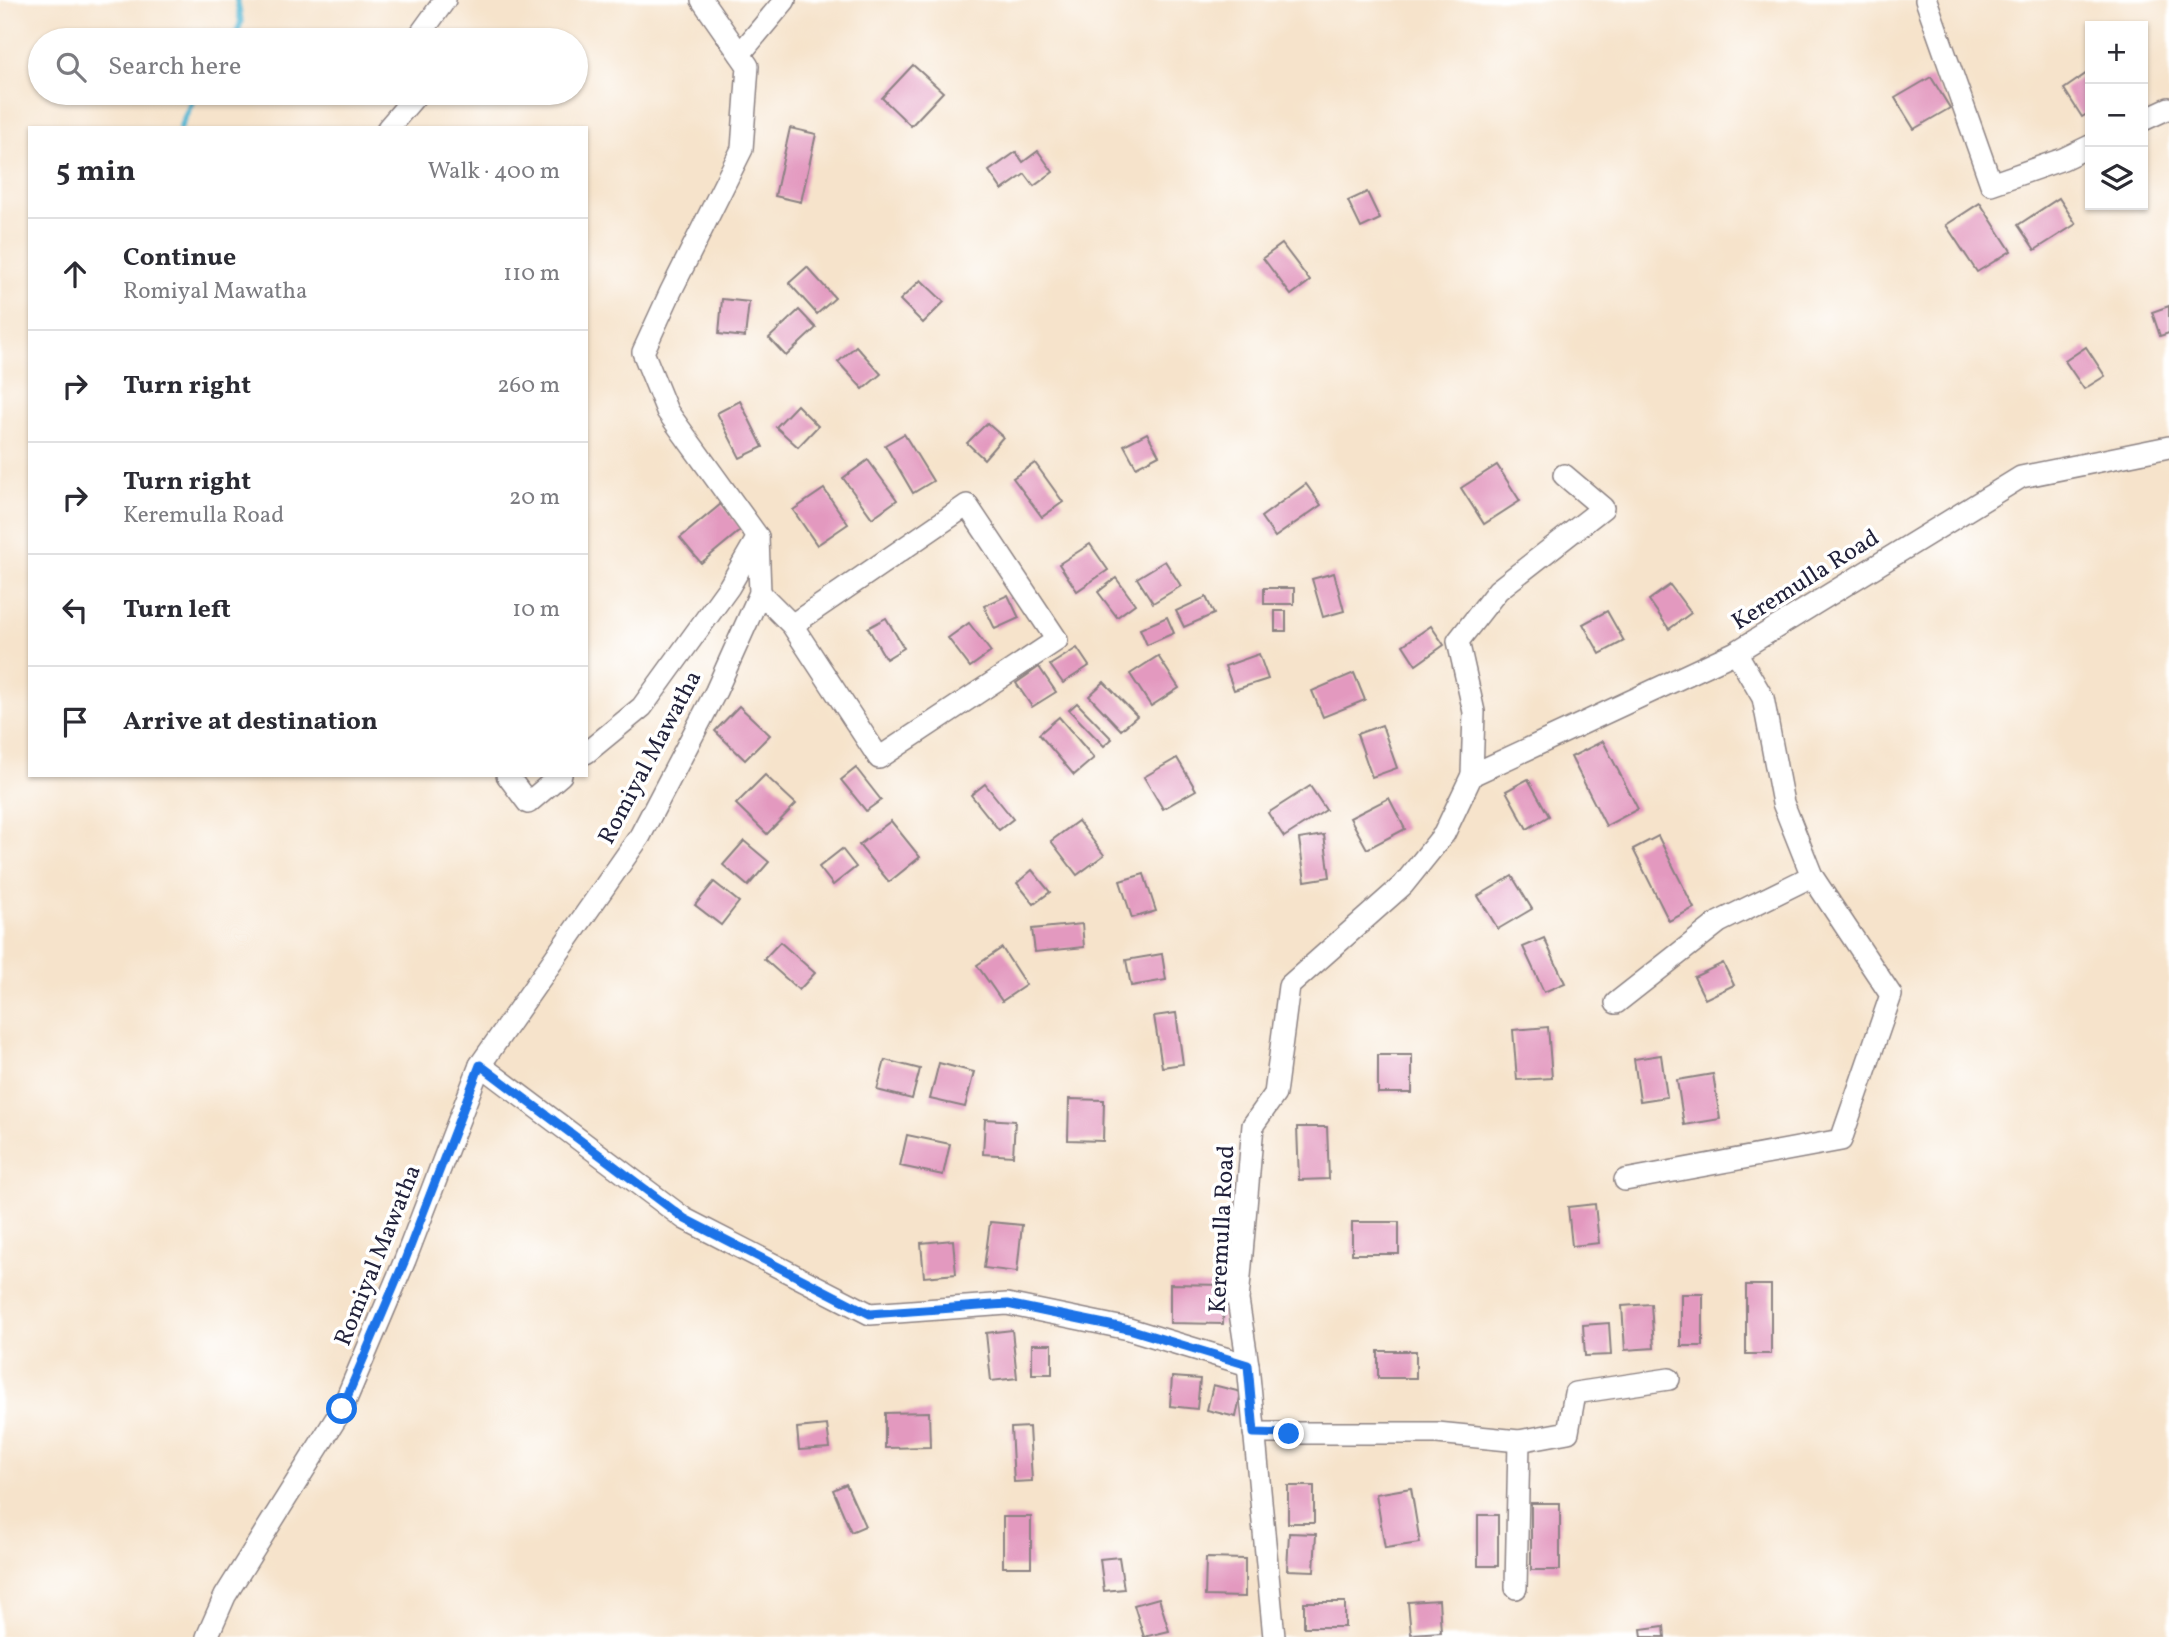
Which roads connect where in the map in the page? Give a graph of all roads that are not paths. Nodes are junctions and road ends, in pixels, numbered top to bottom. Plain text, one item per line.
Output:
1 (445, 0) edge
2 (702, 0) edge
3 (785, 0) edge
4 (1926, 0) edge
5 (425, 28) edge
6 (740, 54) junction
7 (408, 105) edge
8 (2169, 107) edge
9 (2148, 118) edge
10 (390, 126) edge
11 (2088, 147) edge
12 (2169, 447) edge
13 (1564, 475) dead end
14 (758, 537) junction
15 (760, 593) junction
16 (792, 625) junction
17 (1736, 652) junction
18 (588, 751) edge
19 (1472, 775) junction
20 (508, 777) edge
21 (559, 777) edge
22 (1812, 876) junction
23 (1616, 1003) dead end
24 (480, 1065) junction
25 (1625, 1181) dead end
26 (1248, 1365) junction
27 (1669, 1379) dead end
28 (1254, 1433) junction
29 (1520, 1441) junction
30 (1516, 1588) dead end
31 (207, 1637) edge
32 (1274, 1637) edge

1 - 5 street
2 - 6 street
3 - 6 street
4 - 11 street
6 - 14 street
7 - 10 street
8 - 9 street
12 - 17 street, Keremulla Road
13 - 19 street, Keremulla Road
14 - 15 street, Romiyal Mawatha
14 - 18 street
15 - 16 street
15 - 24 street, Romiyal Mawatha
16 - 16 street
17 - 19 street, Keremulla Road
17 - 22 street
19 - 26 street, Keremulla Road
20 - 21 street
22 - 23 street
22 - 25 street
24 - 26 street
24 - 31 street, Romiyal Mawatha
26 - 28 street, Keremulla Road
27 - 29 street
28 - 29 street
28 - 32 street, Keremulla Road
29 - 30 street

